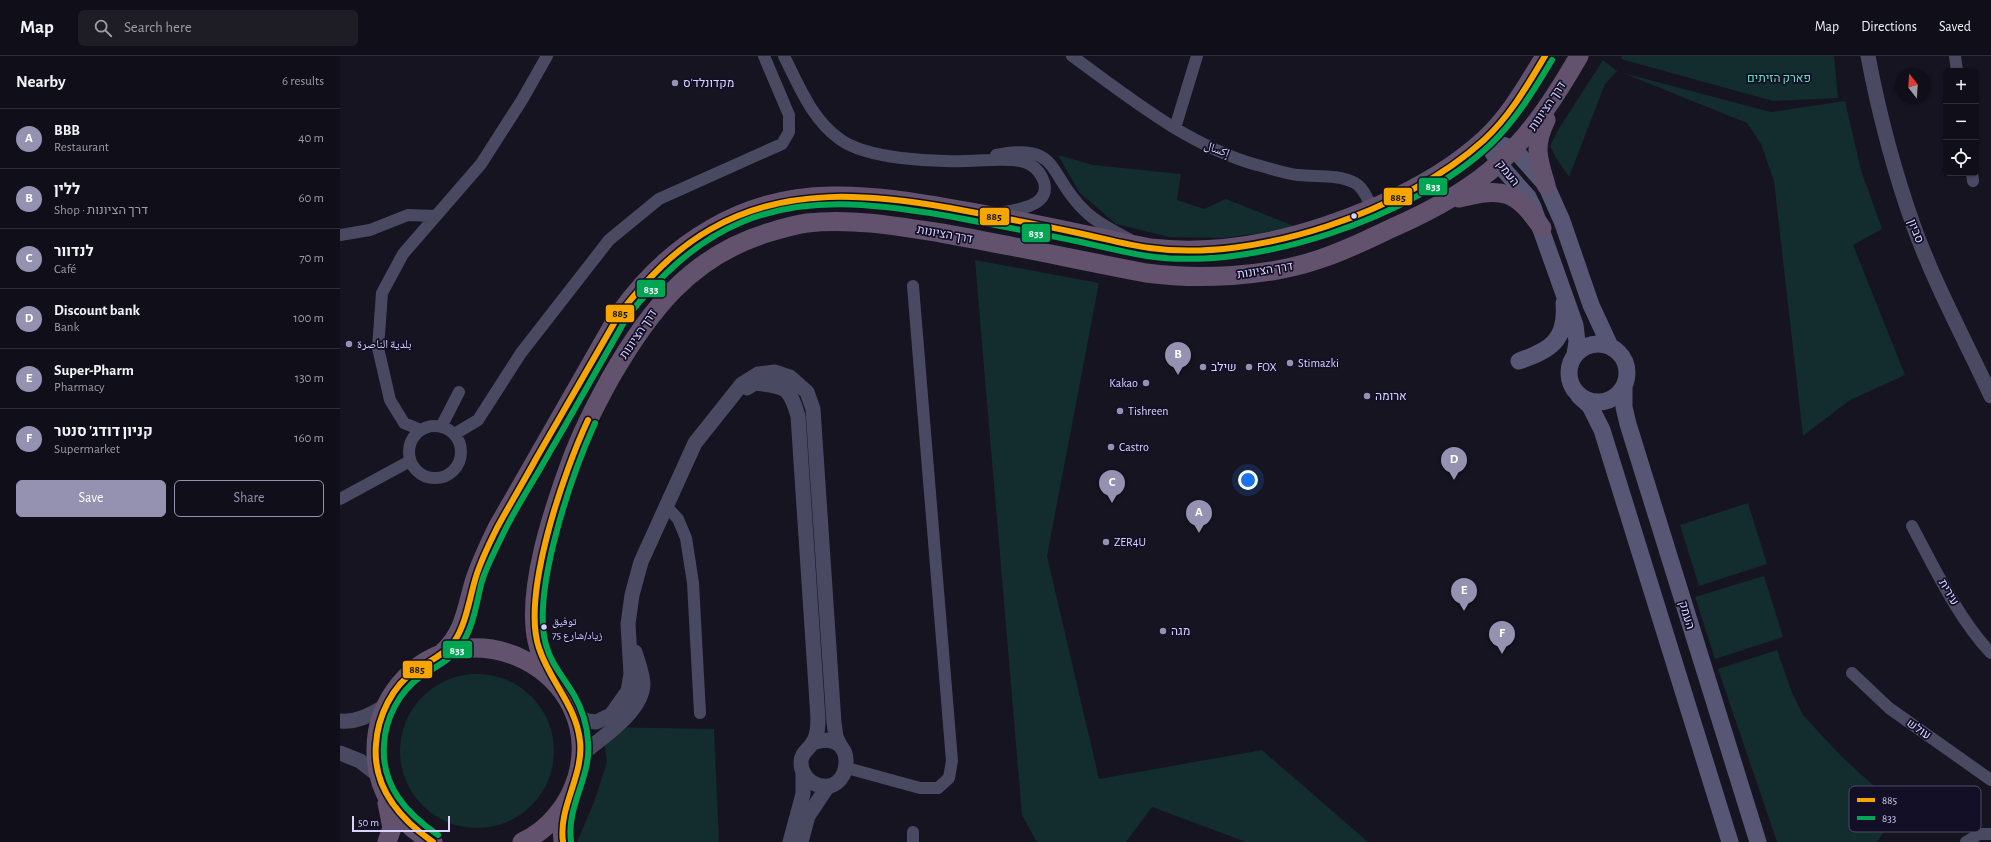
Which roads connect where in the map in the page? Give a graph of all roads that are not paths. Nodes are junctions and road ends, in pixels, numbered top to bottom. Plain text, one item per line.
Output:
1 (547, 56) edge
2 (764, 56) edge
3 (784, 56) edge
4 (1072, 56) edge
5 (1197, 56) edge
6 (1545, 56) edge
7 (1580, 56) edge
8 (1868, 56) edge
9 (1955, 56) edge
10 (1957, 68) edge
11 (1562, 84) junction
12 (1175, 128) junction
13 (1485, 139) junction
14 (1514, 149) junction
15 (965, 161) junction
16 (1500, 163) junction
17 (1546, 185) junction
18 (1444, 202) junction
19 (1372, 208) junction
20 (986, 215) junction
21 (436, 216) junction
22 (1542, 228) junction
23 (340, 235) edge
24 (1139, 245) junction
25 (913, 286) dead end
26 (1563, 288) junction
27 (1610, 346) junction
28 (1575, 354) junction
29 (1519, 361) dead end
30 (1624, 386) junction
31 (459, 392) dead end
32 (1579, 396) junction
33 (1991, 396) edge
34 (731, 399) junction
35 (442, 427) junction
36 (421, 430) junction
37 (456, 437) junction
38 (410, 461) junction
39 (340, 499) edge
40 (666, 506) junction
41 (1912, 526) dead end
42 (628, 638) junction
43 (1991, 653) edge
44 (441, 654) junction
45 (1852, 673) dead end
46 (553, 680) junction
47 (570, 705) junction
48 (386, 706) junction
49 (700, 713) dead end
50 (340, 721) edge
51 (813, 743) junction
52 (841, 747) junction
53 (340, 753) edge
54 (580, 756) junction
55 (847, 768) junction
56 (803, 773) junction
57 (378, 775) junction
58 (1991, 780) edge
59 (828, 786) junction
60 (385, 794) junction
61 (568, 800) junction
62 (1991, 834) edge
63 (387, 842) edge
64 (433, 842) edge
65 (522, 842) edge
66 (563, 842) edge
67 (790, 842) edge
68 (801, 842) edge
69 (1730, 842) edge
70 (1758, 842) edge
71 (1966, 842) edge

1 - 21 street
2 - 37 street
3 - 15 street
4 - 12 street, إكسال
5 - 12 street
6 - 13 highway, דרך הציונות
7 - 11 highway, דרך הציונות
8 - 33 street, סביון
9 - 10 street
11 - 14 highway, דרך הציונות
11 - 17 highway
12 - 19 street, إكسال
13 - 14 main road, העמק
13 - 16 main road, העמק
13 - 19 highway, דרך הציונות
14 - 16 highway, דרך הציונות
14 - 17 main road, העמק
15 - 20 street
15 - 24 street
16 - 18 highway, דרך הציונות
16 - 22 main road, העמק
17 - 27 main road, העמק
18 - 22 highway
18 - 46 highway, דרך הציונות
19 - 24 highway, דרך הציונות
20 - 24 highway, דרך הציונות
20 - 44 highway, דרך הציונות
21 - 23 street
21 - 36 street
22 - 26 main road, העמק
25 - 55 street
26 - 28 main road, העמק
26 - 29 main road
27 - 28 main road
27 - 30 main road
28 - 32 main road
30 - 32 main road
30 - 70 main road, העמק
31 - 35 street
32 - 69 main road
34 - 40 street
34 - 51 street
34 - 52 street
35 - 36 street
35 - 37 street
36 - 38 street
37 - 38 street
38 - 39 street
40 - 42 street
40 - 49 street
41 - 43 street, עירית
42 - 47 street
42 - 54 street
44 - 46 highway
44 - 48 highway
45 - 58 street, עולש
46 - 47 highway
47 - 54 highway
48 - 50 street
48 - 57 highway
51 - 52 street
51 - 56 street
52 - 55 street
53 - 57 street
54 - 61 highway
55 - 59 street
56 - 59 street
56 - 67 street
57 - 60 highway
59 - 68 street
60 - 63 highway
60 - 64 highway
61 - 65 highway
61 - 66 highway
62 - 71 street

